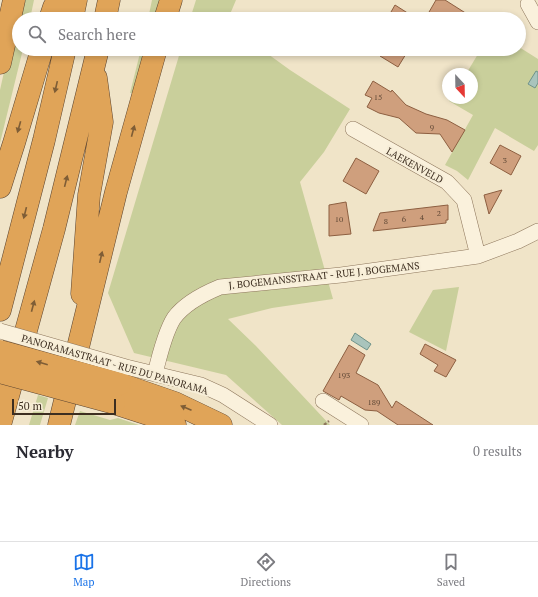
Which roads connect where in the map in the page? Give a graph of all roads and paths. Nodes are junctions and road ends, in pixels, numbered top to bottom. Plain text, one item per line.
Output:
1 (14, 0) edge
2 (59, 0) edge
3 (76, 0) edge
4 (110, 0) edge
5 (172, 0) edge
6 (528, 4) dead end
7 (52, 12) edge
8 (73, 12) edge
9 (107, 12) edge
10 (168, 12) edge
11 (538, 22) edge
12 (40, 56) edge
13 (63, 56) edge
14 (154, 56) edge
15 (96, 57) edge
16 (0, 63) edge
17 (353, 130) dead end
18 (0, 186) edge
19 (538, 231) edge
20 (478, 256) junction
21 (0, 310) edge
22 (0, 331) edge
23 (81, 335) junction
24 (0, 351) edge
25 (0, 372) edge
26 (155, 374) junction
27 (120, 385) junction
28 (323, 401) dead end
29 (0, 425) edge
30 (59, 425) edge
31 (175, 425) edge
32 (221, 425) edge
33 (270, 425) edge
34 (361, 425) edge

1 - 16 highway
2 - 7 highway
3 - 8 highway
4 - 9 highway
5 - 10 highway
6 - 11 street
12 -> 18 highway
13 -> 21 highway
23 -> 14 highway
15 - 23 highway
29 -> 15 highway
17 - 20 street, LAEKENVELD
19 - 20 street, J. BOGEMANSSTRAAT - RUE J. BOGEMANS
20 - 26 street, J. BOGEMANSSTRAAT - RUE J. BOGEMANS
22 - 27 street, PANORAMASTRAAT - RUE DU PANORAMA, bridge
23 - 30 highway
27 -> 24 highway, bridge
25 - 27 highway, bridge
26 - 27 street, PANORAMASTRAAT - RUE DU PANORAMA
26 - 33 street, PANORAMASTRAAT - RUE DU PANORAMA
27 - 31 highway
32 -> 27 highway
28 - 34 street

